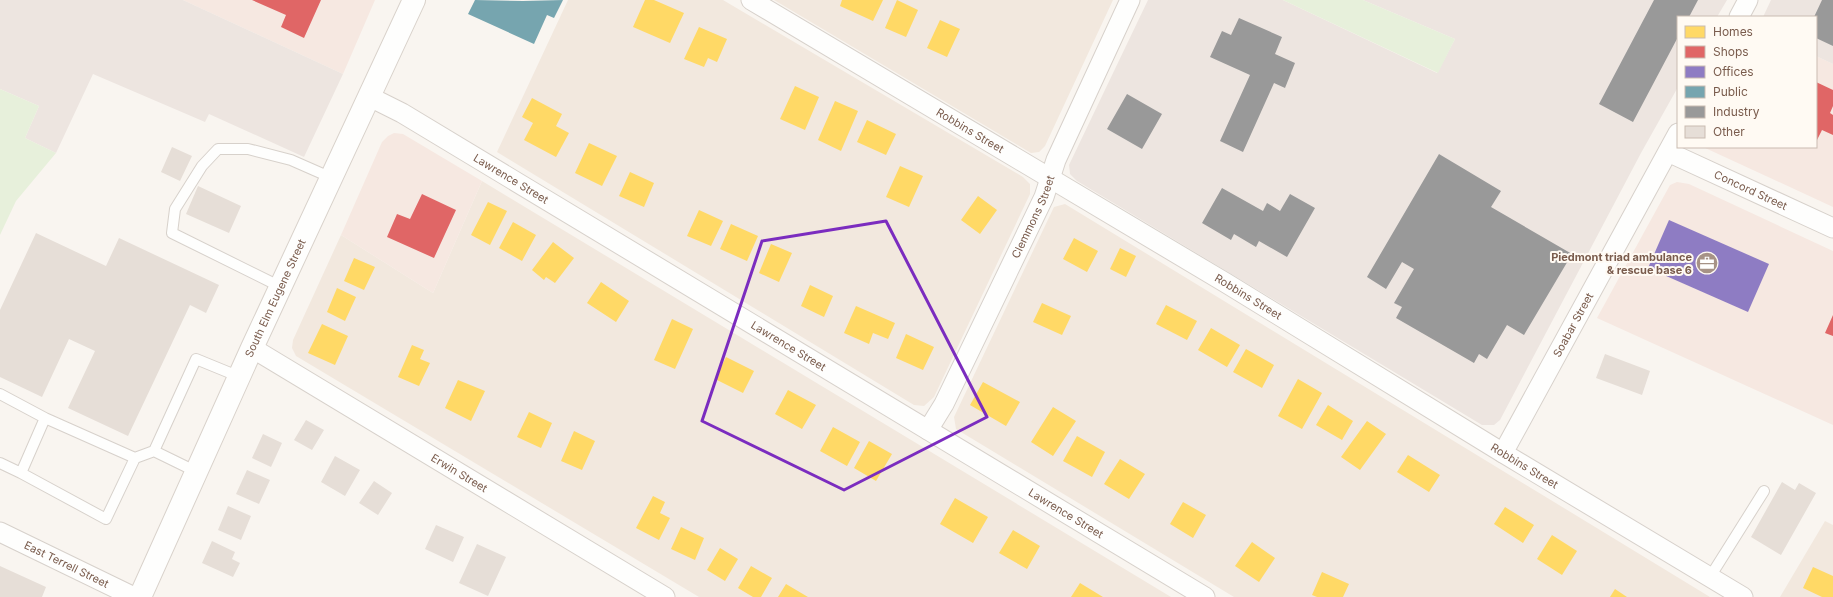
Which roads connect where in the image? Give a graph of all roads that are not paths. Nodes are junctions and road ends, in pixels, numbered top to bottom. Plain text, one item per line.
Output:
1 (414, 0) edge
2 (751, 0) edge
3 (1130, 0) edge
4 (1748, 0) edge
5 (1740, 16) edge
6 (370, 97) junction
7 (1677, 135) edge
8 (1668, 152) junction
9 (332, 178) junction
10 (1050, 178) junction
11 (1833, 228) edge
12 (281, 287) junction
13 (252, 348) junction
14 (240, 377) junction
15 (0, 394) edge
16 (45, 418) junction
17 (928, 430) junction
18 (154, 451) junction
19 (1503, 453) junction
20 (135, 458) junction
21 (0, 463) edge
22 (196, 472) junction
23 (21, 473) junction
24 (1764, 491) dead end
25 (0, 532) edge
26 (1710, 577) junction
27 (134, 597) edge
28 (140, 597) edge
29 (665, 597) edge
30 (1205, 597) edge
31 (1743, 597) edge

1 - 6 main road, South Elm Eugene Street
2 - 10 street, Robbins Street
3 - 10 street, Clemmons Street
4 - 5 street
6 - 9 main road, South Elm Eugene Street
6 - 17 street, Lawrence Street
7 - 8 street, Soabar Street
8 - 11 street, Concord Street
8 - 19 street, Soabar Street
9 - 12 main road, South Elm Eugene Street
9 - 12 lane
10 - 17 street, Clemmons Street
10 - 19 street, Robbins Street
12 - 13 main road, South Elm Eugene Street
13 - 14 main road, South Elm Eugene Street
13 - 29 street, Erwin Street
14 - 18 lane
14 - 22 main road, South Elm Eugene Street
15 - 16 lane
16 - 20 lane
16 - 23 lane
17 - 30 street, Lawrence Street
18 - 20 lane
18 - 22 lane
19 - 26 street, Robbins Street
20 - 23 lane
21 - 23 lane
22 - 28 main road, South Elm Eugene Street
24 - 26 lane
25 - 27 street, East Terrell Street
26 - 31 street, Robbins Street

